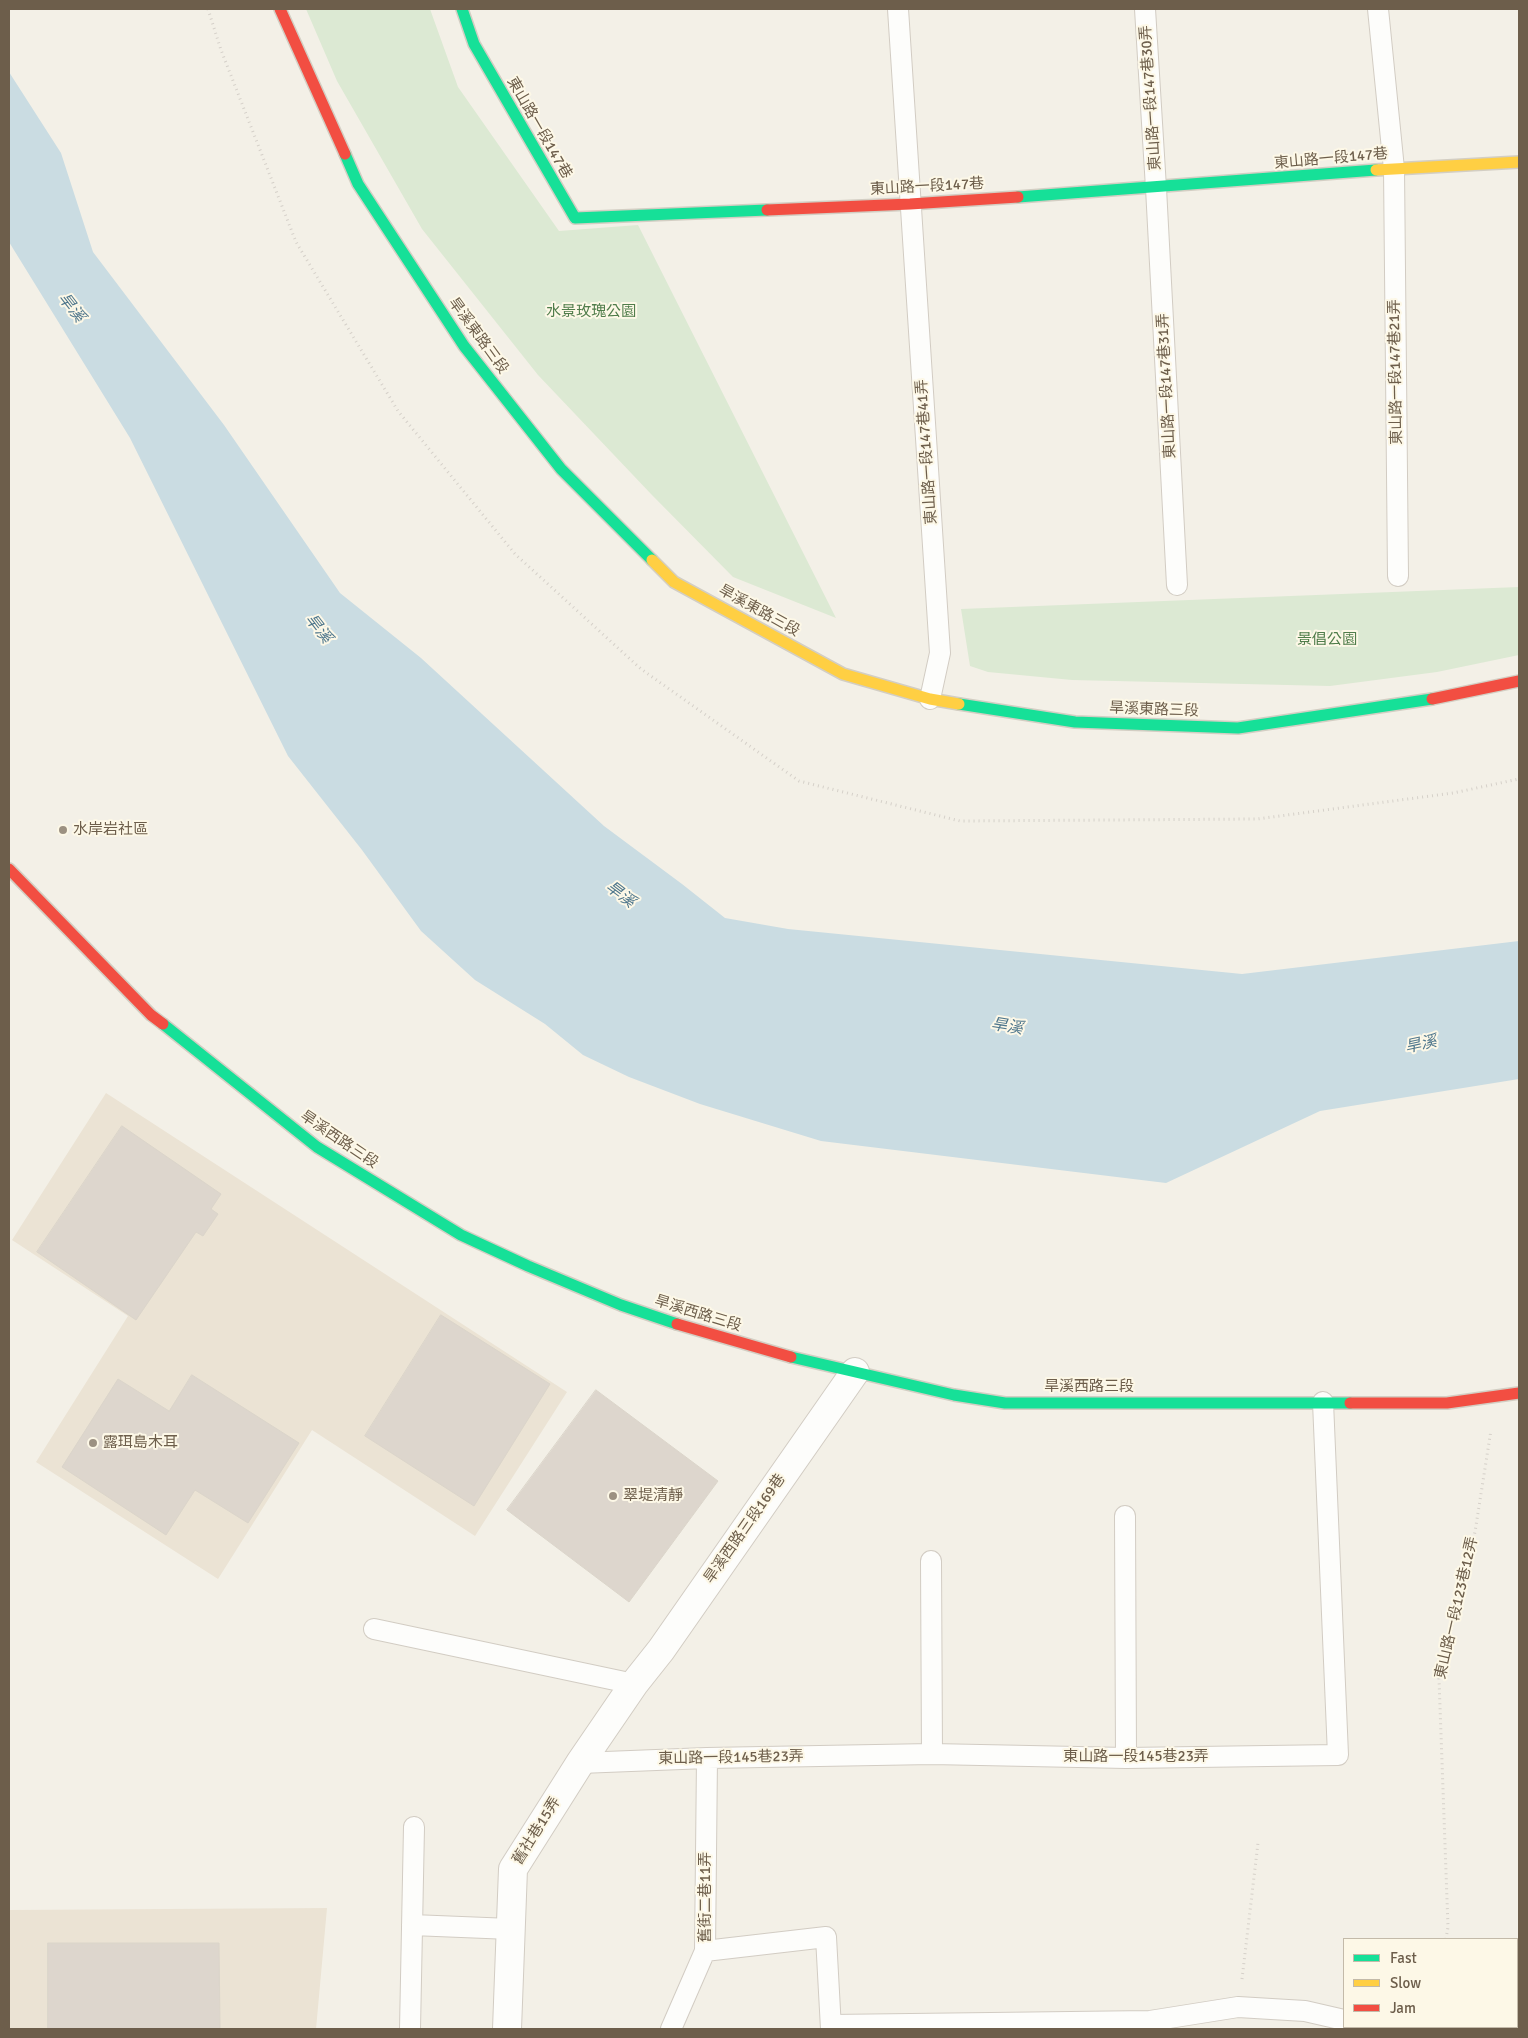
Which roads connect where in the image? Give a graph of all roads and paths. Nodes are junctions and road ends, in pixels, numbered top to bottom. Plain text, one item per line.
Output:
1 (280, 9) edge
2 (462, 9) edge
3 (898, 9) edge
4 (1145, 9) edge
5 (1378, 9) edge
6 (1519, 162) edge
7 (1394, 168) junction
8 (1156, 188) junction
9 (910, 204) junction
10 (1398, 576) dead end
11 (1177, 585) dead end
12 (1519, 681) edge
13 (930, 699) junction
14 (9, 869) edge
15 (855, 1372) junction
16 (1519, 1393) edge
17 (1496, 1398) junction
18 (1323, 1402) junction
19 (1125, 1516) dead end
20 (931, 1561) dead end
21 (374, 1629) dead end
22 (634, 1684) junction
23 (932, 1754) junction
24 (707, 1758) junction
25 (1126, 1758) junction
26 (580, 1763) junction
27 (414, 1827) dead end
28 (1258, 1843) dead end
29 (412, 1925) junction
30 (511, 1929) junction
31 (1446, 1938) edge
32 (705, 1951) junction
33 (1238, 2007) junction
34 (1343, 2020) edge
35 (1149, 2025) edge
36 (831, 2027) edge
37 (410, 2029) edge
38 (507, 2029) edge
39 (671, 2029) edge

1 - 13 street, 旱溪東路三段
2 - 9 street, 東山路一段147巷
3 - 9 lane, 東山路一段147巷41弄
4 - 8 lane, 東山路一段147巷30弄
5 - 7 lane, 東山路一段147巷21弄
6 - 7 street, 東山路一段147巷
7 - 8 street, 東山路一段147巷
7 - 10 lane, 東山路一段147巷21弄
8 - 9 street, 東山路一段147巷
8 - 11 lane, 東山路一段147巷31弄
9 - 13 lane, 東山路一段147巷41弄
12 - 13 street, 旱溪東路三段
14 - 15 street, 旱溪西路三段
15 - 18 street, 旱溪西路三段
15 - 22 street, 旱溪西路三段169巷
16 - 17 street, 旱溪西路三段
17 - 18 street, 旱溪西路三段
17 - 31 path, 東山路一段123巷12弄
18 - 25 lane, 東山路一段145巷23弄
19 - 25 lane
20 - 23 lane
21 - 22 lane
22 - 26 street, 舊社巷15弄
23 - 24 lane, 東山路一段145巷23弄
23 - 25 lane, 東山路一段145巷23弄
24 - 26 lane, 東山路一段145巷23弄
24 - 32 lane, 舊街二巷11弄
26 - 30 street, 舊社巷15弄
27 - 29 lane
28 - 33 path
29 - 30 lane
29 - 37 lane
30 - 38 street, 舊社巷15弄
32 - 36 lane
32 - 39 lane, 舊街二巷11弄
33 - 34 lane
33 - 35 lane
35 - 36 lane

